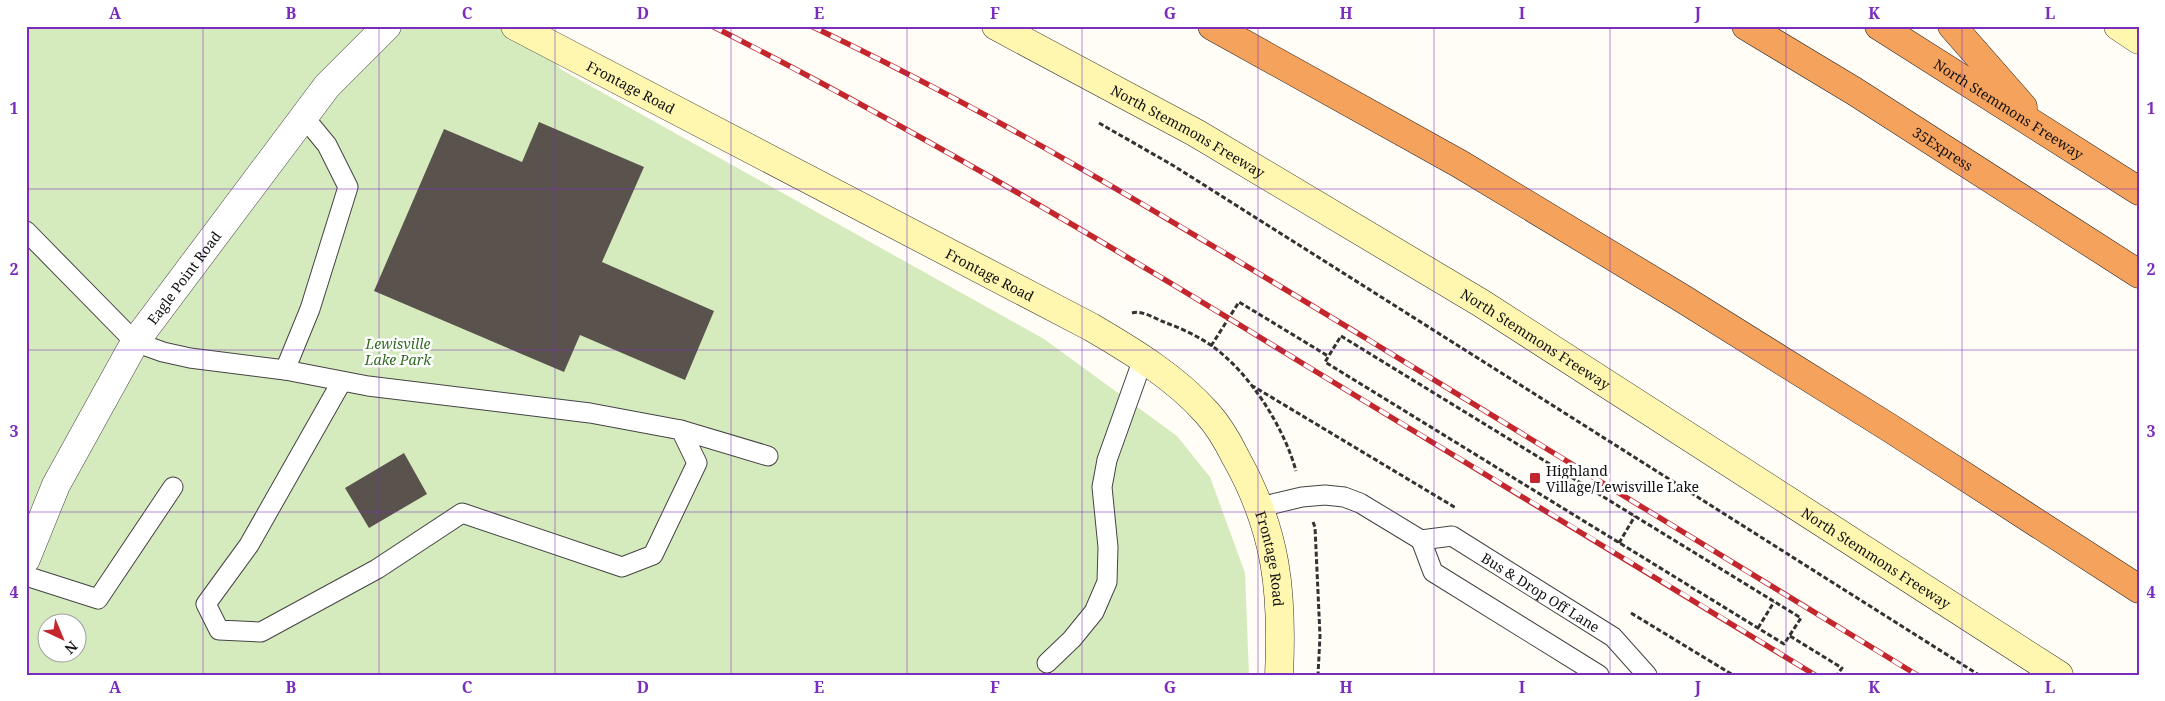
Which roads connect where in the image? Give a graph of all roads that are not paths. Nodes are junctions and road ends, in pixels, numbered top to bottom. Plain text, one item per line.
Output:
1 (387, 26) edge
2 (515, 26) edge
3 (996, 26) edge
4 (1212, 26) edge
5 (1746, 26) edge
6 (1879, 26) edge
7 (1952, 26) edge
8 (2118, 26) edge
9 (2139, 40) edge
10 (304, 117) junction
11 (2042, 129) junction
12 (2139, 191) edge
13 (26, 231) edge
14 (2139, 274) edge
15 (135, 342) junction
16 (1143, 359) junction
17 (285, 370) junction
18 (342, 381) junction
19 (681, 430) junction
20 (768, 456) dead end
21 (173, 487) dead end
22 (1260, 507) junction
23 (1421, 540) junction
24 (26, 559) edge
25 (26, 576) edge
26 (2139, 589) edge
27 (1047, 663) dead end
28 (1279, 675) edge
29 (1599, 675) edge
30 (1647, 675) edge
31 (2059, 675) edge

1 - 10 street, Eagle Point Road
2 - 16 main road, Frontage Road
3 - 31 main road, North Stemmons Freeway
4 - 26 highway
5 - 14 highway, 35Express
6 - 11 highway, North Stemmons Freeway
7 - 11 highway
8 - 9 main road
10 - 15 street, Eagle Point Road
10 - 17 lane
11 - 12 highway, North Stemmons Freeway
13 - 15 lane
15 - 17 lane
15 - 24 street, Eagle Point Road
16 - 22 main road, Frontage Road
16 - 27 lane
17 - 18 lane
18 - 19 lane
18 - 19 lane
19 - 20 lane
21 - 25 lane
22 - 23 lane
22 - 28 main road, Frontage Road
23 - 29 lane
23 - 30 lane, Bus & Drop Off Lane

